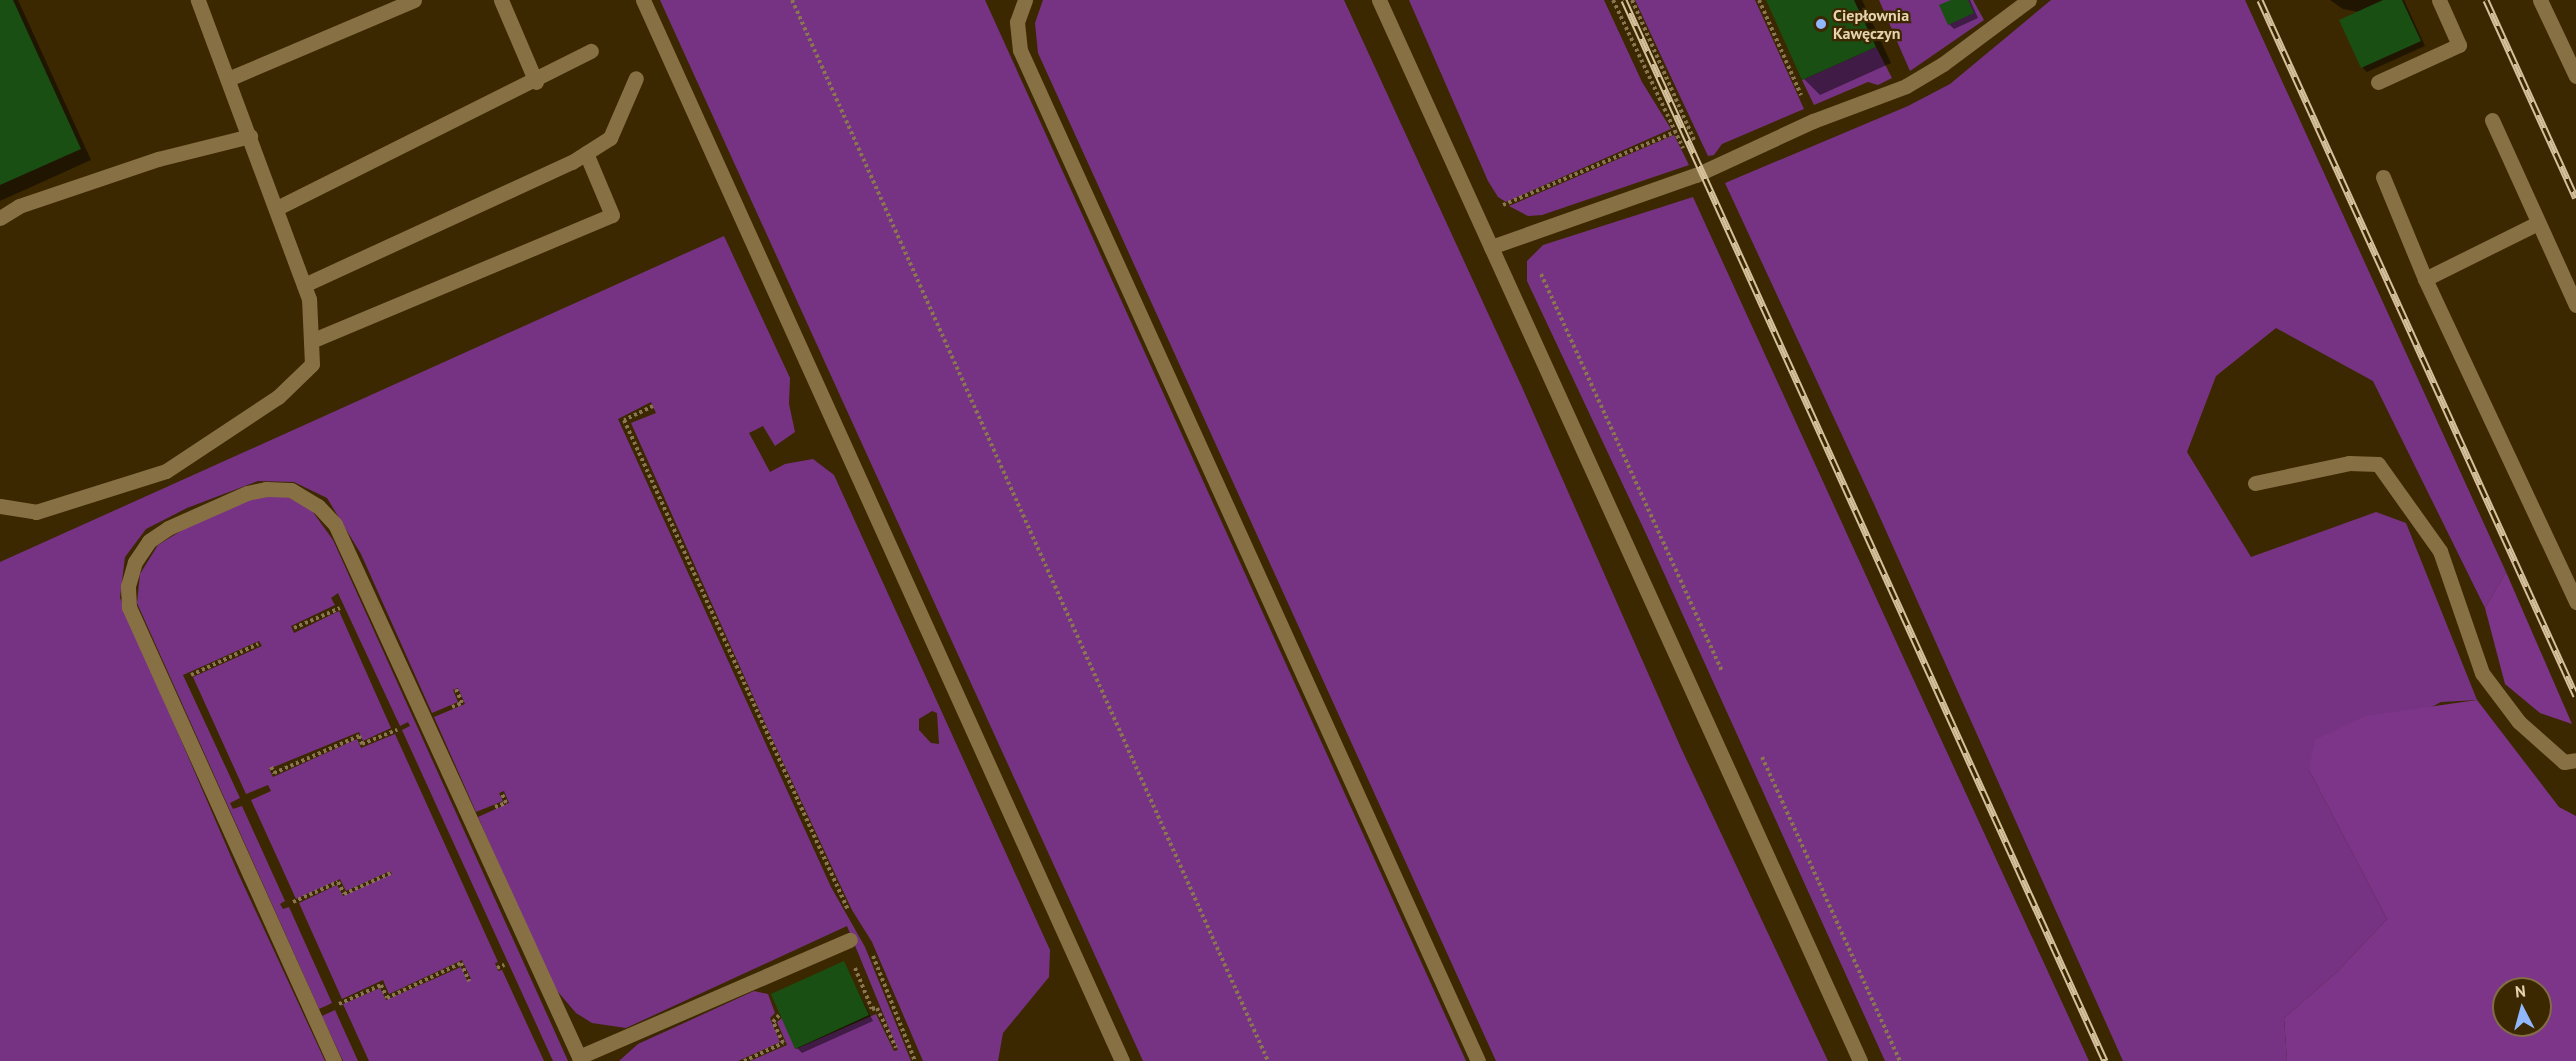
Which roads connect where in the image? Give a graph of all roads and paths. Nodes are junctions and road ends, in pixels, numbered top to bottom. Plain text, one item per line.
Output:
1 (198, 0) edge
2 (414, 0) edge
3 (501, 0) edge
4 (643, 0) edge
5 (792, 0) edge
6 (1025, 0) edge
7 (1379, 0) edge
8 (1612, 0) edge
9 (1632, 0) edge
10 (1759, 0) edge
11 (2029, 0) edge
12 (2439, 0) edge
13 (2540, 0) edge
14 (591, 51) dead end
15 (2576, 76) edge
16 (636, 78) dead end
17 (228, 79) junction
18 (2378, 81) dead end
19 (536, 82) junction
20 (2492, 120) dead end
21 (1813, 121) junction
22 (1676, 132) junction
23 (250, 136) junction
24 (586, 153) junction
25 (1702, 172) junction
26 (2383, 177) dead end
27 (1499, 205) dead end
28 (277, 208) junction
29 (0, 218) edge
30 (2538, 223) junction
31 (1491, 248) junction
32 (1541, 274) dead end
33 (2425, 279) junction
34 (304, 285) junction
35 (2576, 305) edge
36 (311, 341) junction
37 (653, 406) dead end
38 (2255, 483) dead end
39 (0, 506) edge
40 (2576, 602) edge
41 (340, 608) dead end
42 (294, 628) dead end
43 (1722, 671) dead end
44 (407, 725) dead end
45 (1762, 757) dead end
46 (2576, 760) edge
47 (271, 767) dead end
48 (391, 873) dead end
49 (292, 903) dead end
50 (849, 913) dead end
51 (847, 941) joint
52 (869, 945) dead end
53 (504, 965) dead end
54 (496, 968) dead end
55 (469, 981) dead end
56 (780, 1014) dead end
57 (314, 1016) junction
58 (896, 1048) dead end
59 (580, 1059) edge
60 (334, 1061) edge
61 (744, 1061) edge
62 (915, 1061) edge
63 (1122, 1061) edge
64 (1268, 1061) edge
65 (1479, 1061) edge
66 (1860, 1061) edge
67 (1900, 1061) edge

1 - 17 lane
2 - 17 lane
3 - 19 lane
4 - 63 lane
5 - 64 path
6 - 65 lane
7 - 31 lane
8 - 22 path
9 - 25 path
10 - 21 path
11 - 21 lane
12 - 18 lane
13 - 15 lane
14 - 19 lane
16 - 24 lane
17 - 23 lane
19 - 28 lane
20 - 30 lane
21 - 25 lane
22 - 25 path
22 - 27 path
23 - 28 lane
23 - 29 lane
24 - 34 lane
24 - 36 lane
25 - 31 lane
26 - 33 lane
28 - 34 lane
30 - 33 lane
30 - 35 lane
31 - 66 lane
32 - 43 path
33 - 40 lane
34 - 36 lane
36 - 39 lane
37 - 50 path
38 - 46 lane
41 - 42 path
44 - 47 path
45 - 67 path
48 - 49 path
51 - 58 path
51 - 59 lane
52 - 62 path
53 - 54 path
55 - 57 path
56 - 61 path
57 - 59 lane
57 - 60 lane

